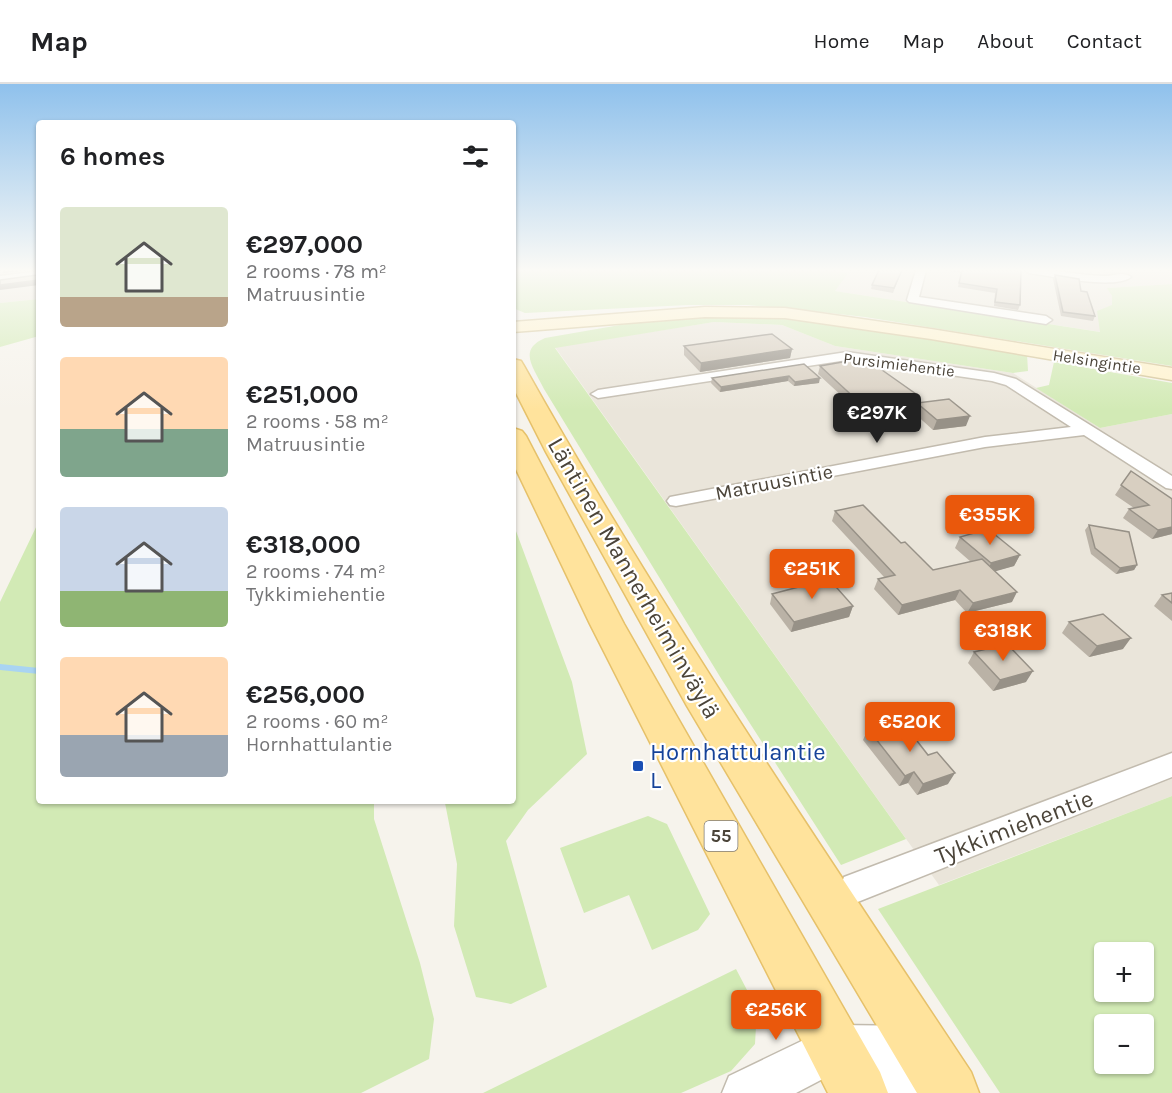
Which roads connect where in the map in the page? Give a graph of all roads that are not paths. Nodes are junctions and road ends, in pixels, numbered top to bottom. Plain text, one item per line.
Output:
1 (529, 317) edge
2 (648, 317) edge
3 (814, 317) edge
4 (1027, 317) edge
5 (1046, 320) dead end
6 (566, 322) junction
7 (592, 322) junction
8 (516, 327) edge
9 (516, 336) edge
10 (516, 372) edge
11 (1172, 374) edge
12 (598, 394) dead end
13 (1085, 430) junction
14 (516, 442) edge
15 (1172, 484) edge
16 (676, 501) dead end
17 (1172, 765) edge
18 (855, 888) dead end
19 (847, 1070) edge
20 (922, 1078) edge
21 (746, 1093) edge

1 - 6 main road, Helsingintie
2 - 7 main road, Helsingintie
3 - 11 main road, Helsingintie
4 - 5 street
6 - 7 main road, Helsingintie
6 - 8 main road, Helsingintie
7 - 9 main road, Helsingintie
10 - 20 main road, Läntinen Mannerheiminväylä
12 - 13 street, Pursimiehentie
13 - 15 street, Pursimiehentie
13 - 16 street, Matruusintie
14 - 19 main road, Läntinen Mannerheiminväylä / 55
17 - 18 street, Tykkimiehentie
19 - 20 street
19 - 21 street

